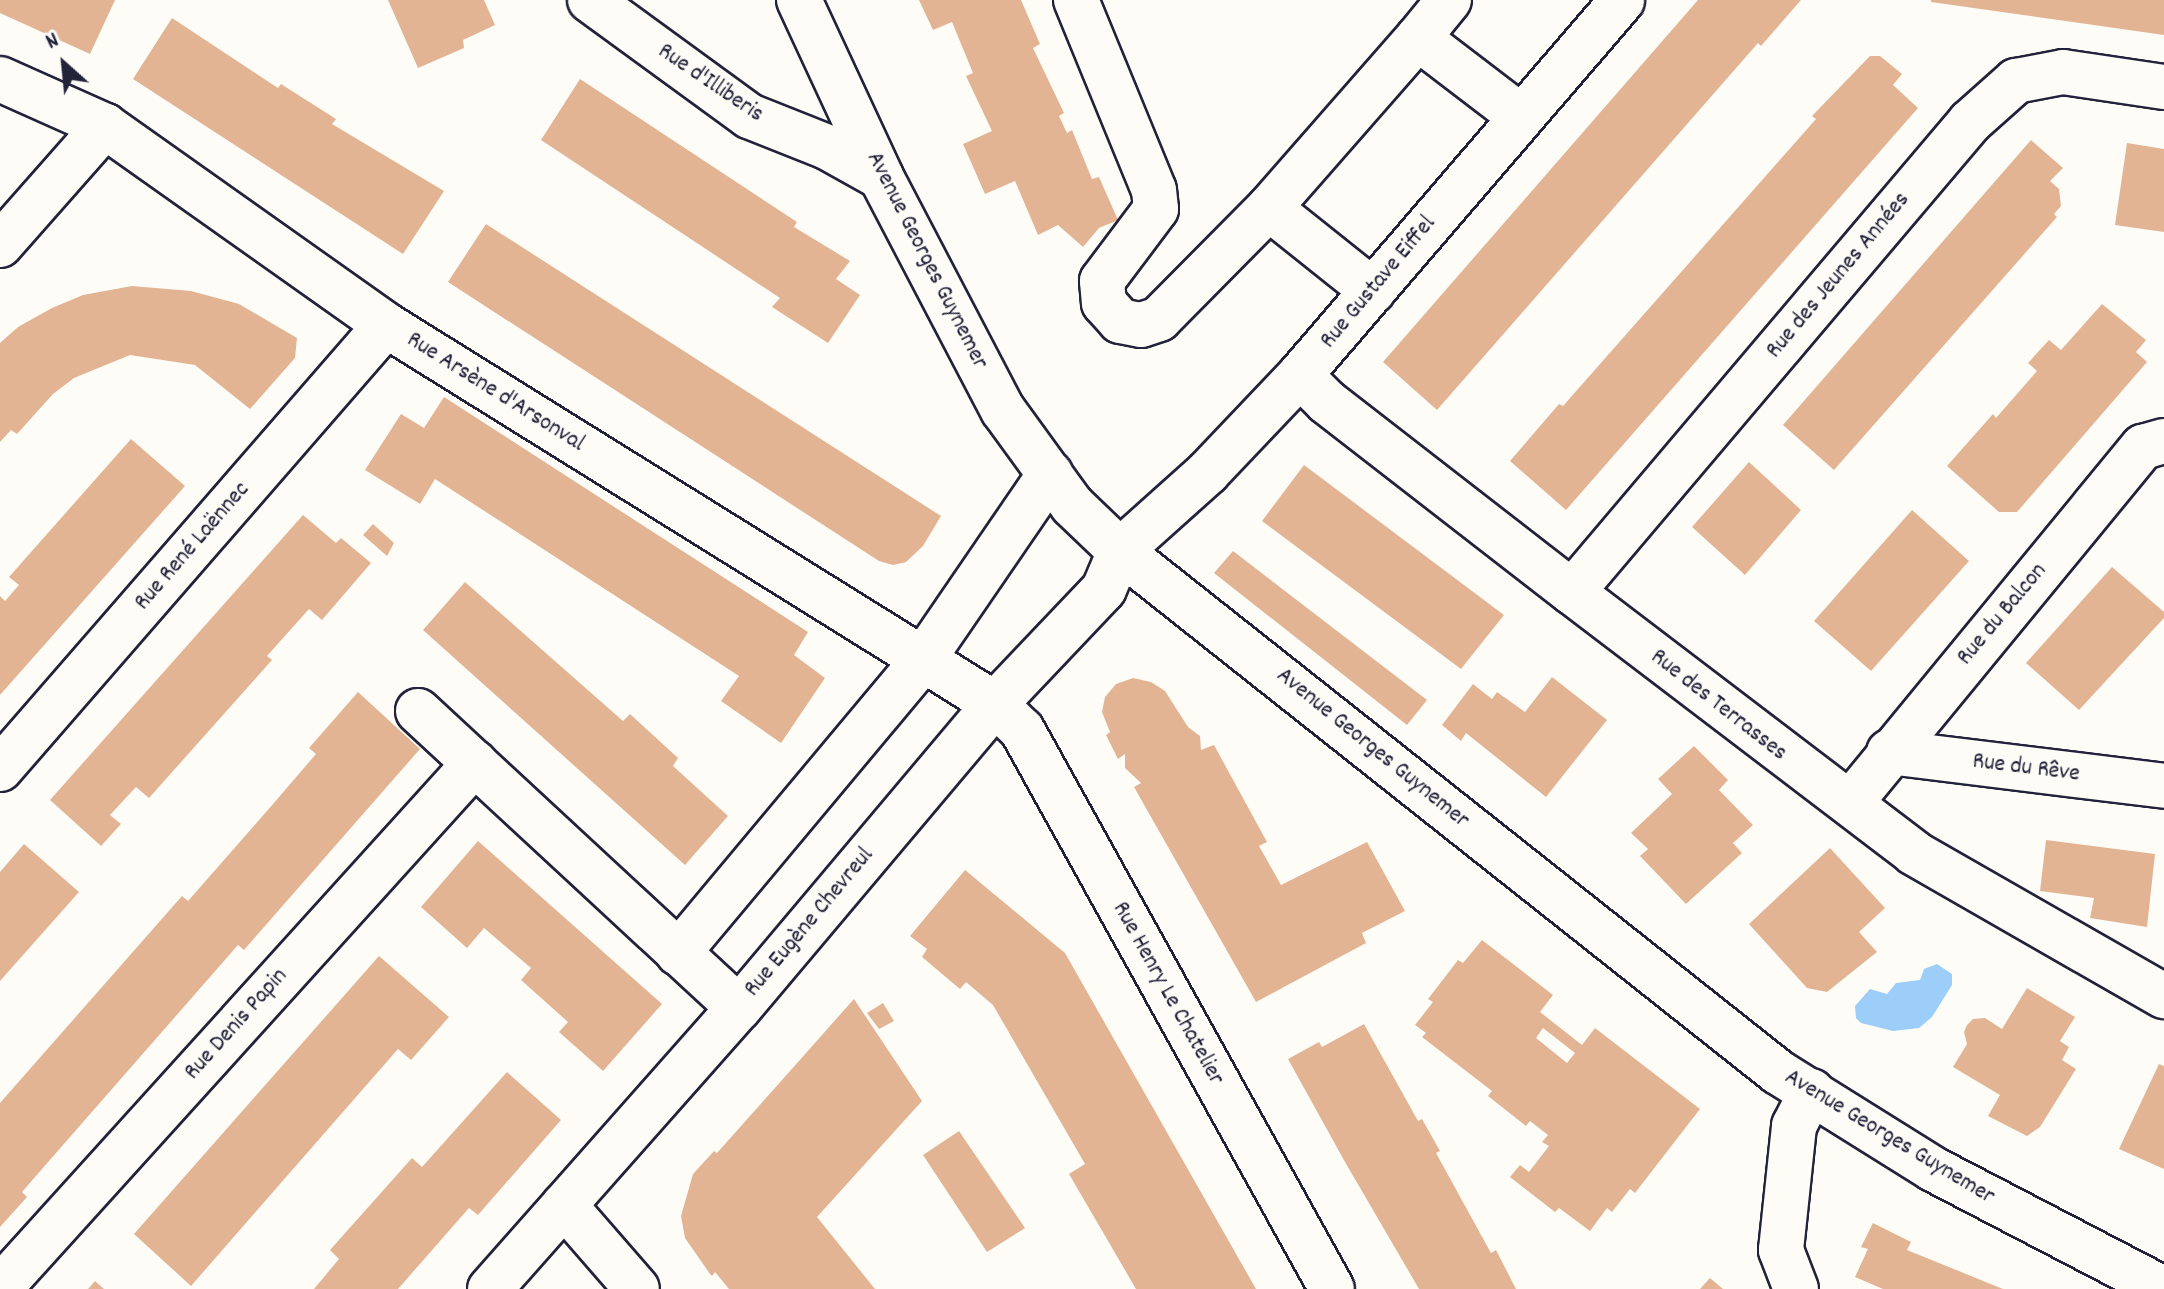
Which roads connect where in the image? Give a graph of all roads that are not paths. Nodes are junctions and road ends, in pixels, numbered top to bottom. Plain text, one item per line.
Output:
1 (590, 0) edge
2 (799, 0) edge
3 (1076, 0) edge
4 (1449, 0) edge
5 (1622, 0) edge
6 (1418, 38) junction
7 (0, 79) edge
8 (2164, 87) edge
9 (1520, 116) junction
10 (105, 126) junction
11 (881, 177) junction
12 (1269, 208) junction
13 (0, 245) edge
14 (1373, 291) junction
15 (386, 325) junction
16 (1300, 375) junction
17 (2164, 441) edge
18 (1050, 474) junction
19 (1120, 551) junction
20 (1572, 592) junction
21 (922, 661) junction
22 (995, 704) junction
23 (418, 711) dead end
24 (1889, 752) junction
25 (475, 763) junction
26 (0, 769) edge
27 (2164, 786) edge
28 (1851, 802) junction
29 (678, 953) junction
30 (2164, 996) edge
31 (739, 1008) junction
32 (1812, 1091) junction
33 (564, 1205) junction
34 (0, 1288) edge
35 (490, 1289) edge
36 (637, 1289) edge
37 (1332, 1289) edge
38 (1796, 1289) edge
39 (2164, 1289) edge

1 - 11 street, Rue d'Illiberis
2 - 11 street, Avenue Georges Guynemer
3 - 12 street
4 - 6 street
5 - 9 street, Rue Gustave Eiffel
6 - 9 street
6 - 12 street
7 - 10 street, Rue Arsène d'Arsonval
8 - 20 street, Rue des Jeunes Années
9 - 14 street, Rue Gustave Eiffel
10 - 13 street
10 - 15 street, Rue Arsène d'Arsonval
11 - 18 street, Avenue Georges Guynemer
12 - 14 street
14 - 16 street, Rue Gustave Eiffel
15 - 21 street, Rue Arsène d'Arsonval
15 - 26 street, Rue René Laënnec
16 - 19 street, Rue Gustave Eiffel
16 - 20 street, Rue des Terrasses
17 - 24 street, Rue du Balcon
18 - 19 street, Avenue Georges Guynemer
18 - 21 street
19 - 22 street, Rue Eugène Chevreul
19 - 32 street, Avenue Georges Guynemer
20 - 28 street, Rue des Terrasses
21 - 22 street, Rue Arsène d'Arsonval
21 - 29 street
22 - 31 street, Rue Eugène Chevreul
22 - 37 street, Rue Henry Le Chatelier
23 - 25 street
24 - 27 street, Rue du Rêve
24 - 28 street, Rue du Balcon
25 - 29 street
25 - 34 street, Rue Denis Papin
28 - 30 street, Rue des Terrasses
29 - 31 street
31 - 33 street, Rue Eugène Chevreul
32 - 38 street
32 - 39 street, Avenue Georges Guynemer
33 - 35 street, Rue Eugène Chevreul
33 - 36 street

